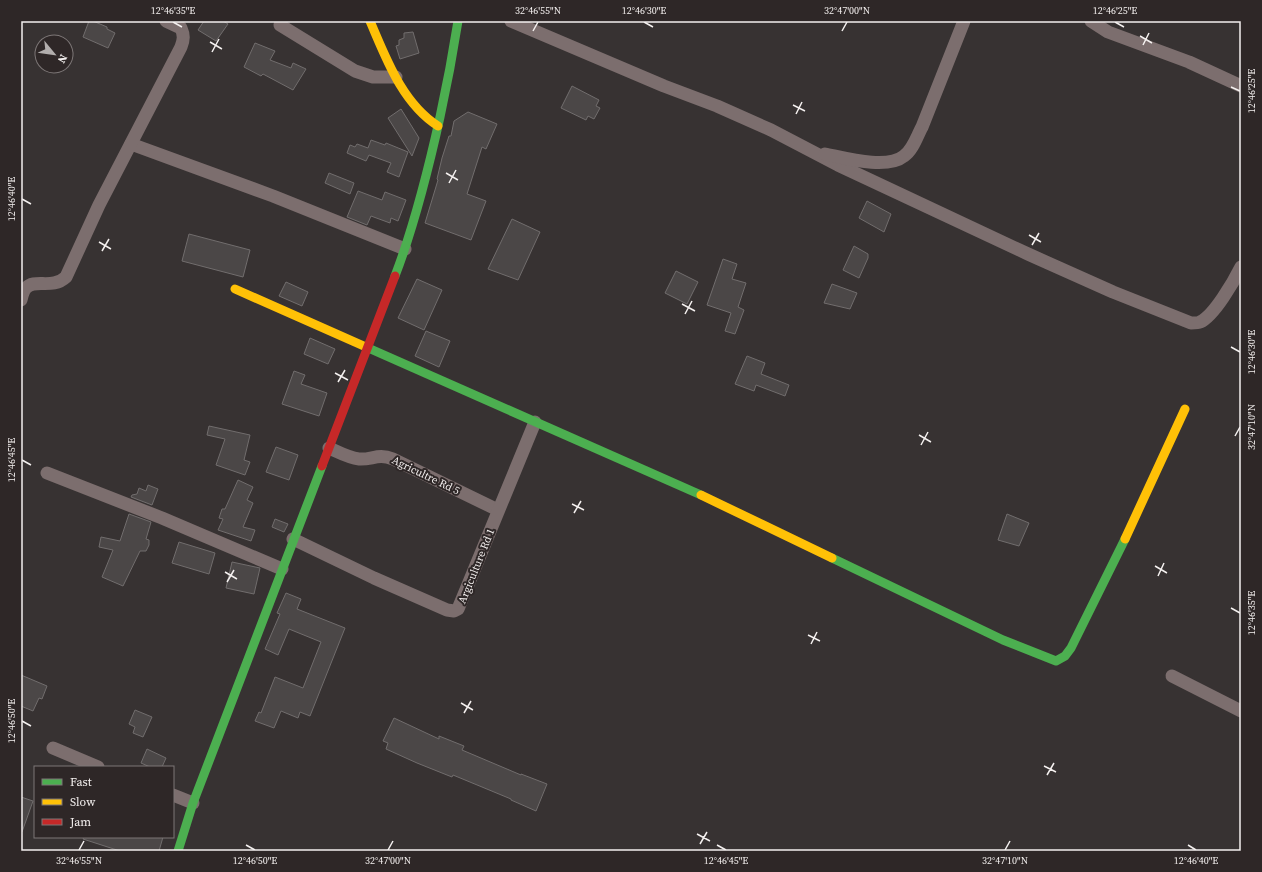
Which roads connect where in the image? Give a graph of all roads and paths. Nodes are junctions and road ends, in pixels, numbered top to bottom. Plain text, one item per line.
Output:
1 (166, 21) edge
2 (370, 21) edge
3 (458, 21) edge
4 (511, 21) edge
5 (964, 21) edge
6 (1091, 21) edge
7 (280, 25) dead end
8 (396, 77) junction
9 (1241, 86) edge
10 (438, 126) junction
11 (131, 144) junction
12 (812, 152) junction
13 (406, 249) junction
14 (1241, 267) edge
15 (235, 289) dead end
16 (21, 300) edge
17 (368, 347) junction
18 (1186, 409) dead end
19 (535, 422) junction
20 (329, 448) junction
21 (47, 473) dead end
22 (498, 510) junction
23 (294, 539) junction
24 (282, 570) junction
25 (1172, 676) dead end
26 (1241, 711) edge
27 (53, 748) dead end
28 (96, 766) edge
29 (174, 795) edge
30 (194, 803) junction
31 (178, 851) edge

1 - 11 street
2 - 8 street
3 - 10 street
4 - 12 street
5 - 12 street
6 - 9 street
7 - 8 street
8 - 10 street
10 - 13 street
11 - 13 street
11 - 16 street
12 - 14 street
13 - 17 street
15 - 17 street
17 - 19 street
17 - 20 street
18 - 19 street
19 - 22 street, Argiculture Rd 1
20 - 22 street, Agricultre Rd 5
20 - 23 street
21 - 24 street
22 - 23 street, Argiculture Rd 1
23 - 24 street
24 - 30 street
25 - 26 street
27 - 28 street
29 - 30 street
30 - 31 street

